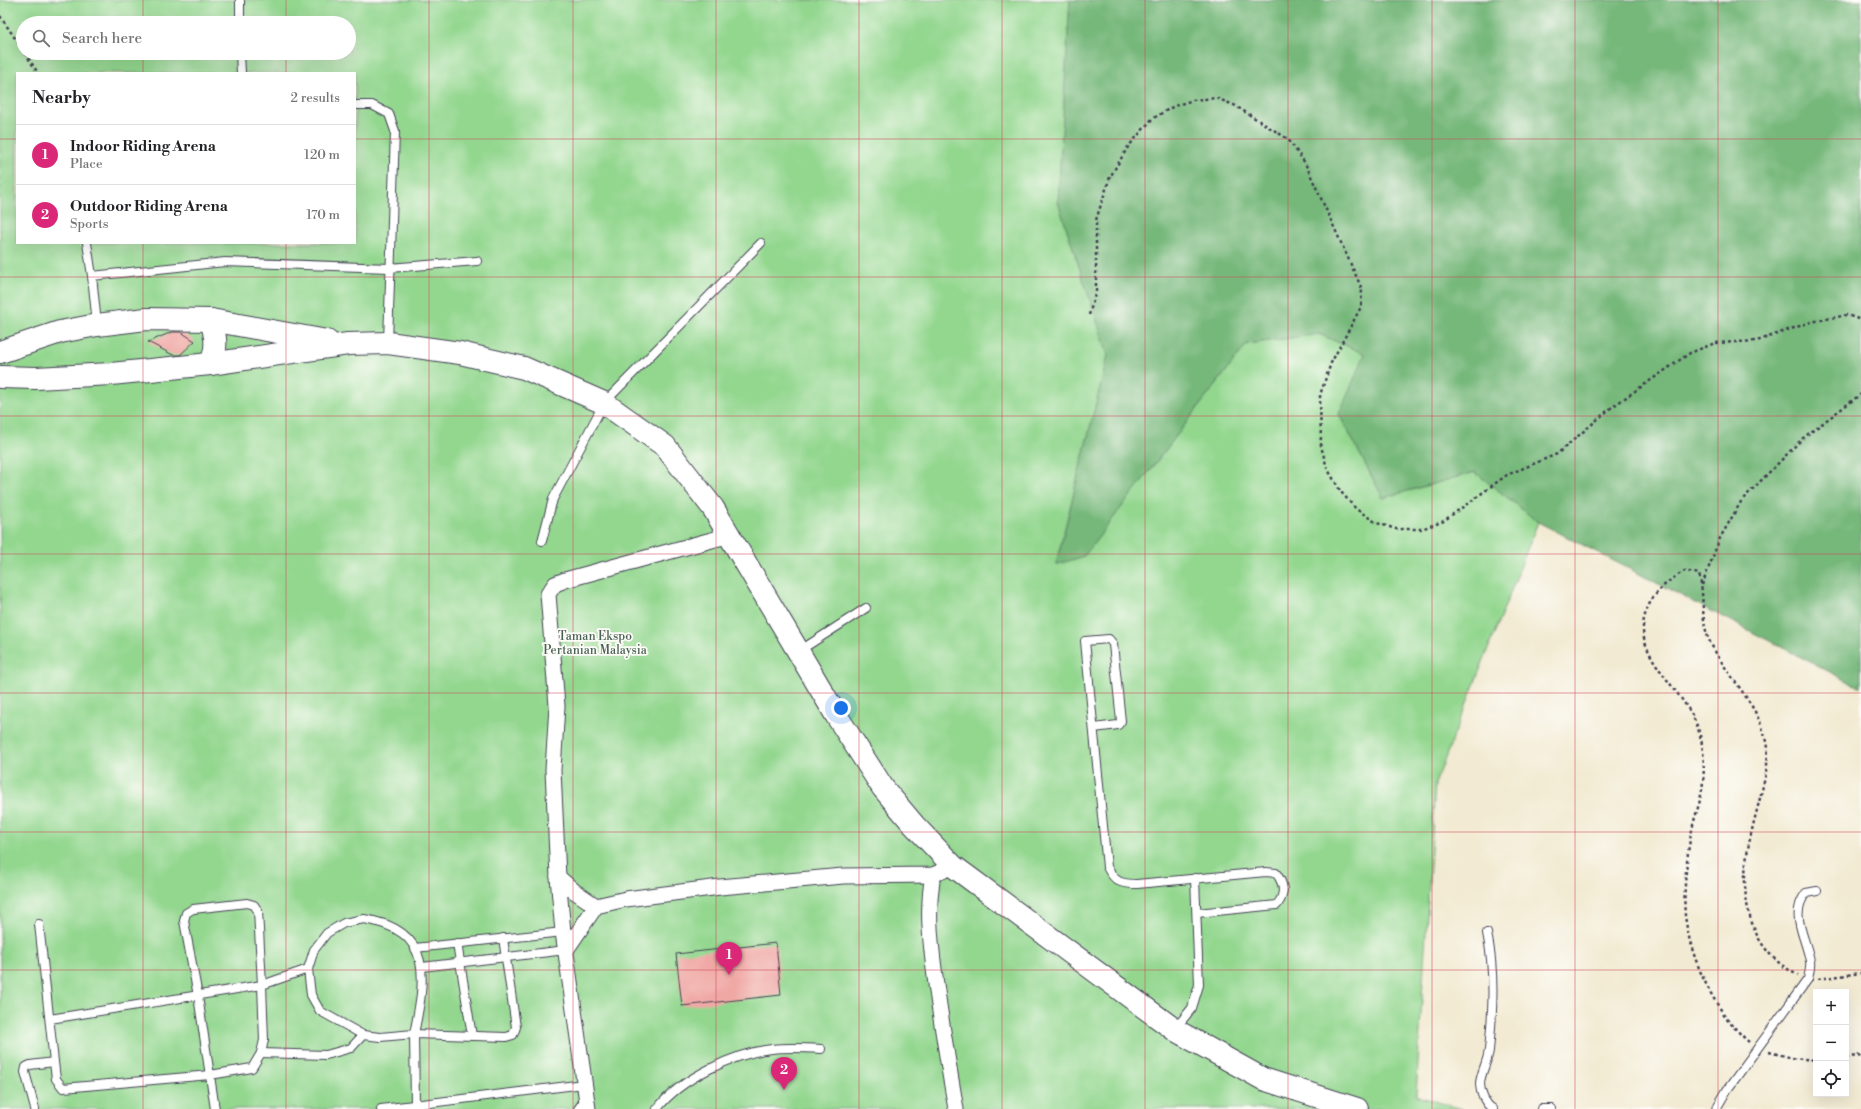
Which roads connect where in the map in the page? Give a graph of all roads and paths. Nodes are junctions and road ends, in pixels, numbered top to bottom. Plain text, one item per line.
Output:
1 (240, 0) edge
2 (0, 16) edge
3 (240, 16) edge
4 (16, 40) edge
5 (30, 60) edge
6 (240, 60) edge
7 (37, 72) edge
8 (241, 72) edge
9 (356, 105) edge
10 (761, 243) dead end
11 (87, 244) edge
12 (477, 261) dead end
13 (389, 268) junction
14 (92, 276) junction
15 (1089, 315) dead end
16 (211, 320) junction
17 (1861, 320) edge
18 (97, 324) junction
19 (388, 343) junction
20 (348, 344) junction
21 (0, 352) edge
22 (210, 364) junction
23 (0, 377) edge
24 (1861, 394) edge
25 (604, 403) junction
26 (730, 535) junction
27 (542, 541) dead end
28 (1702, 585) junction
29 (866, 608) dead end
30 (799, 651) junction
31 (1094, 728) junction
32 (953, 866) junction
33 (933, 875) junction
34 (558, 877) junction
35 (1195, 878) junction
36 (1817, 891) dead end
37 (596, 906) junction
38 (1198, 913) junction
39 (39, 924) dead end
40 (563, 932) junction
41 (1487, 933) dead end
42 (503, 938) junction
43 (457, 943) junction
44 (415, 948) junction
45 (566, 950) junction
46 (504, 956) junction
47 (459, 962) junction
48 (422, 967) junction
49 (308, 969) junction
50 (1861, 973) edge
51 (1808, 979) junction
52 (262, 985) junction
53 (198, 996) junction
54 (50, 1019) junction
55 (1175, 1030) junction
56 (414, 1034) junction
57 (363, 1035) junction
58 (472, 1036) junction
59 (821, 1049) dead end
60 (1757, 1049) junction
61 (261, 1053) junction
62 (1861, 1056) edge
63 (1849, 1058) edge
64 (1813, 1060) edge
65 (54, 1062) junction
66 (210, 1074) junction
67 (584, 1100) edge
68 (415, 1105) junction
69 (35, 1109) edge
70 (215, 1109) edge
71 (383, 1109) edge
72 (657, 1109) edge
73 (956, 1109) edge
74 (1357, 1109) edge
75 (1494, 1109) edge
76 (1541, 1109) edge
77 (1552, 1109) edge
78 (1716, 1109) edge

1 - 3 lane
2 - 4 path
5 - 7 path
6 - 8 lane
9 - 13 lane
10 - 25 lane
11 - 14 lane
12 - 13 lane
13 - 14 lane
13 - 19 lane
14 - 18 lane
15 - 17 path
16 - 18 street
16 - 20 street
16 - 22 street
18 - 21 street
19 - 20 street
19 - 25 street
20 - 22 street
22 - 23 street
24 - 28 path
25 - 26 street
25 - 27 lane
26 - 30 street
26 - 34 street
28 - 51 path
28 - 60 path
29 - 30 lane
30 - 32 street
31 - 31 lane
31 - 35 lane
32 - 33 street
32 - 55 street
33 - 37 street
33 - 73 street
34 - 37 street
34 - 40 street
35 - 38 lane
35 - 38 lane
36 - 51 lane
37 - 45 street
38 - 55 lane
39 - 54 lane
40 - 42 lane
40 - 45 street
41 - 75 lane
42 - 43 lane
42 - 46 lane
43 - 44 lane
43 - 47 lane
44 - 48 lane
44 - 49 lane
45 - 46 lane
45 - 67 street
46 - 47 lane
46 - 58 lane
47 - 48 lane
47 - 58 lane
48 - 56 lane
49 - 52 lane
49 - 57 lane
50 - 51 path
51 - 60 lane
52 - 53 lane
52 - 53 lane
52 - 61 lane
53 - 54 lane
53 - 66 lane
54 - 65 lane
55 - 74 street
56 - 57 lane
56 - 58 lane
56 - 68 lane
57 - 61 lane
59 - 72 lane
60 - 64 path
60 - 78 lane
61 - 66 lane
62 - 63 path
65 - 66 lane
65 - 69 lane
66 - 70 lane
67 - 68 lane
68 - 71 lane
76 - 77 lane

